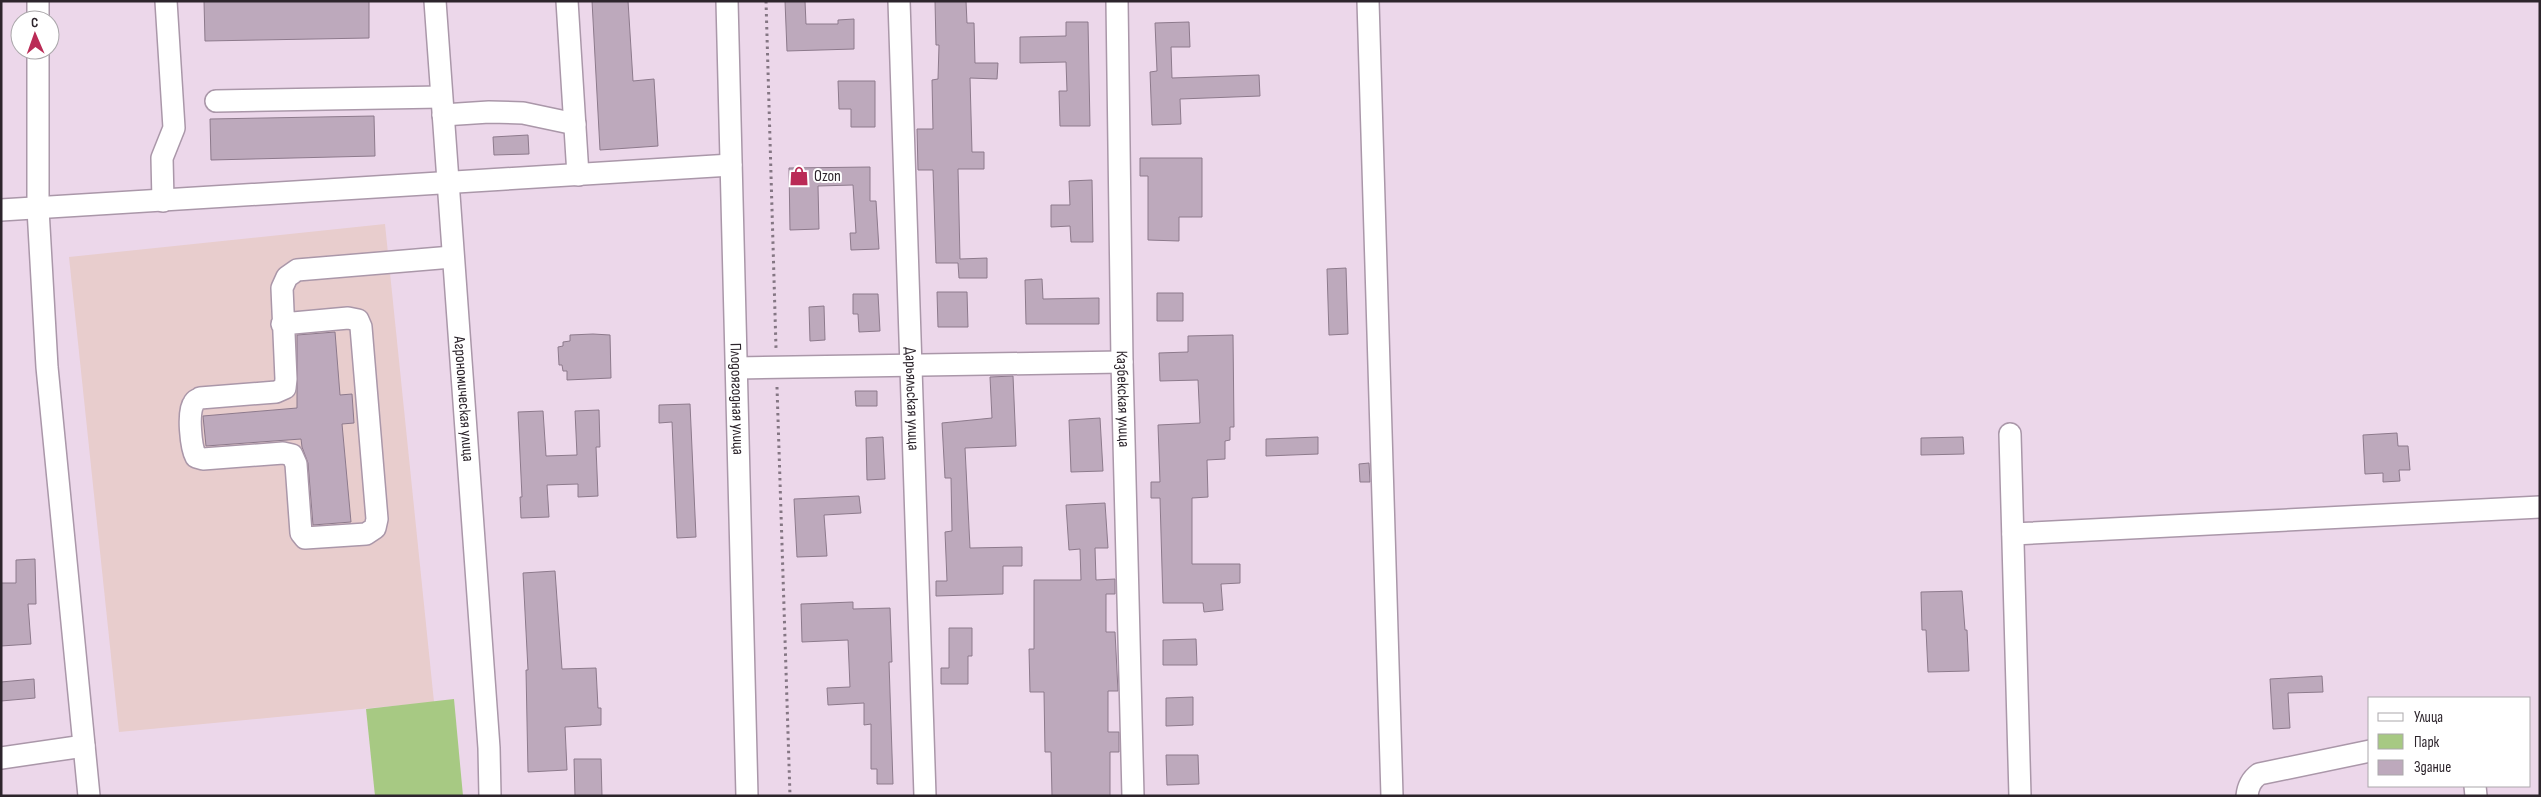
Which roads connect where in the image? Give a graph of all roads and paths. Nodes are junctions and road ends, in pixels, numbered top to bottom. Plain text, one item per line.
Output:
1 (166, 1) edge
2 (435, 1) edge
3 (566, 1) edge
4 (727, 1) edge
5 (766, 1) edge
6 (899, 1) edge
7 (1117, 1) edge
8 (1368, 1) edge
9 (38, 60) edge
10 (216, 101) dead end
11 (442, 106) junction
12 (575, 124) junction
13 (731, 165) junction
14 (578, 175) junction
15 (446, 182) junction
16 (163, 201) junction
17 (38, 209) junction
18 (1, 210) edge
19 (452, 257) junction
20 (282, 324) junction
21 (1122, 362) junction
22 (909, 364) junction
23 (776, 367) junction
24 (736, 368) junction
25 (2010, 434) dead end
26 (2540, 507) edge
27 (2013, 534) junction
28 (84, 746) junction
29 (2368, 751) edge
30 (1, 758) edge
31 (89, 796) edge
32 (490, 796) edge
33 (747, 796) edge
34 (790, 796) edge
35 (925, 796) edge
36 (1133, 796) edge
37 (1392, 796) edge
38 (2020, 796) edge
39 (2247, 796) edge

1 - 16 street
2 - 11 street, Агрономическая улица
3 - 12 street
4 - 13 street, Плодоягодная улица
5 - 23 path
6 - 22 street, Дарьяльская улица
7 - 21 street, Казбекская улица
8 - 37 street
9 - 17 street
10 - 11 street
11 - 12 street
11 - 15 street, Агрономическая улица
12 - 14 street
13 - 14 street
13 - 24 street, Плодоягодная улица
14 - 15 street
15 - 16 street
15 - 19 street, Агрономическая улица
16 - 17 street
17 - 18 street
17 - 28 street
19 - 20 street
19 - 32 street, Агрономическая улица
20 - 20 street
21 - 22 street
21 - 36 street, Казбекская улица
22 - 23 street
22 - 35 street, Дарьяльская улица
23 - 24 street
23 - 34 path
24 - 33 street, Плодоягодная улица
25 - 27 street
26 - 27 street
27 - 38 street
28 - 30 street
28 - 31 street
29 - 39 street

